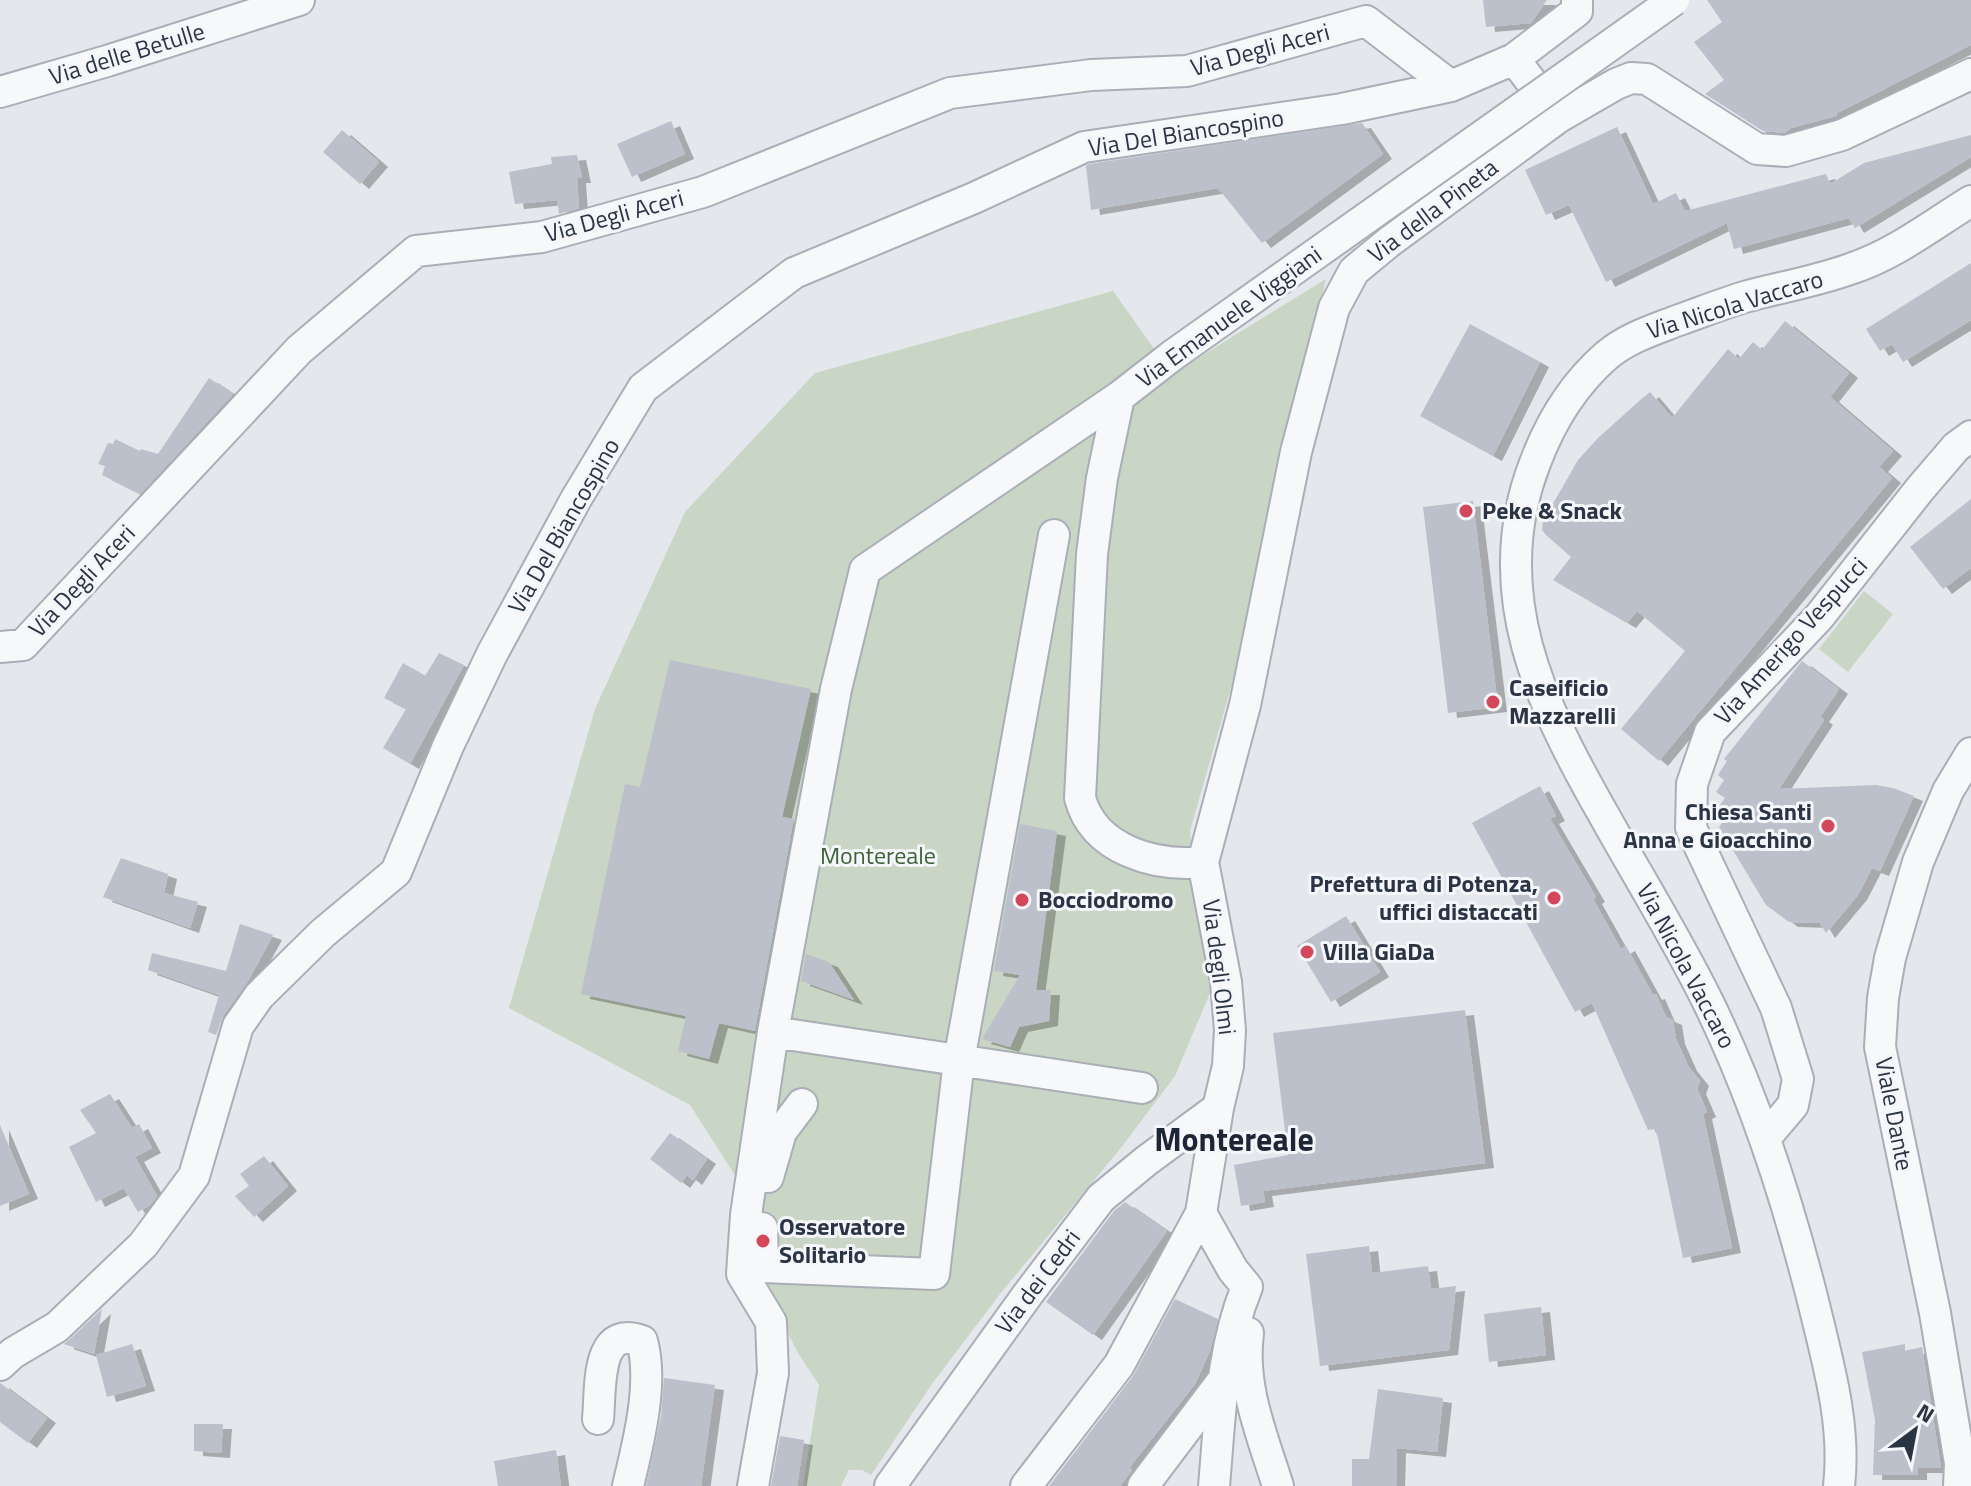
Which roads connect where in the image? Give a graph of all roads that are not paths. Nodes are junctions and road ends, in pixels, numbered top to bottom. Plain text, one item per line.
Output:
1 (299, 0) edge
2 (1577, 0) edge
3 (1674, 0) edge
4 (1372, 10) edge
5 (1514, 59) junction
6 (1971, 74) edge
7 (1451, 86) junction
8 (0, 92) edge
9 (1559, 117) junction
10 (1971, 201) edge
11 (1119, 397) junction
12 (1971, 436) edge
13 (1054, 535) dead end
14 (0, 647) edge
15 (1971, 753) edge
16 (1203, 862) junction
17 (773, 1032) junction
18 (959, 1061) junction
19 (1142, 1088) dead end
20 (802, 1104) dead end
21 (1218, 1108) junction
22 (1766, 1137) junction
23 (1201, 1213) junction
24 (1247, 1287) junction
25 (0, 1365) edge
26 (1223, 1380) junction
27 (598, 1419) dead end
28 (1218, 1477) edge
29 (628, 1486) edge
30 (753, 1486) edge
31 (890, 1486) edge
32 (1026, 1486) edge
33 (1143, 1486) edge
34 (1278, 1486) edge
35 (1839, 1486) edge
36 (1959, 1486) edge

1 - 8 street, Via delle Betulle
2 - 5 street, Via Del Biancospino
3 - 11 street, Via Emanuele Viggiani, bridge
4 - 7 street
4 - 14 street, Via Degli Aceri
5 - 7 street, Via Del Biancospino
5 - 9 street
6 - 9 street, Via della Pineta
7 - 25 street, Via Del Biancospino
9 - 16 street, Via della Pineta
10 - 22 street, Via Nicola Vaccaro
11 - 16 street, Via Emanuele Viggiani
11 - 17 street
12 - 22 street, Via Amerigo Vespucci
13 - 18 street
15 - 36 street, Viale Dante
16 - 21 street, Via degli Olmi
17 - 18 street
17 - 30 street
18 - 19 street
18 - 20 street
21 - 23 street, Via degli Olmi
21 - 31 street, Via dei Cedri
22 - 35 street, Via Nicola Vaccaro
23 - 24 street
23 - 32 street, Via degli Olmi
24 - 26 street
24 - 34 street
26 - 28 street
26 - 33 street
27 - 29 street

